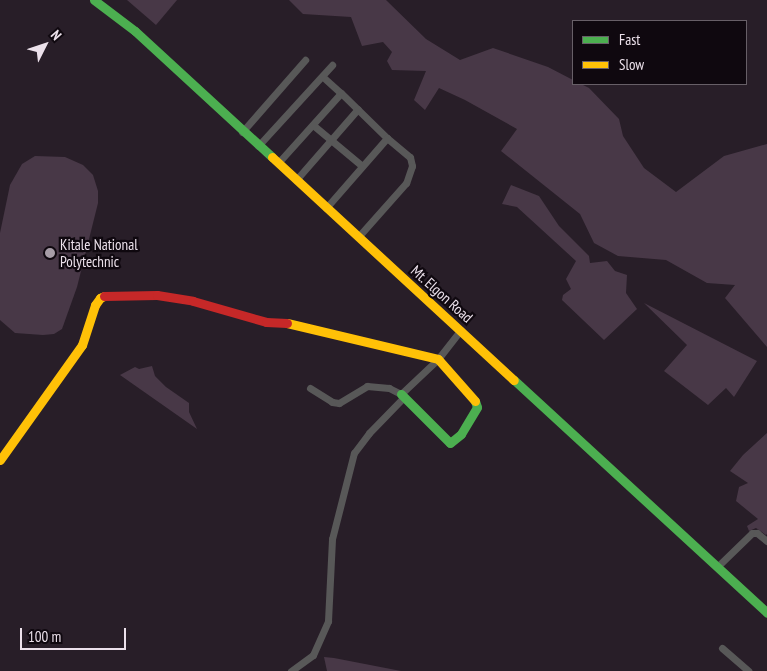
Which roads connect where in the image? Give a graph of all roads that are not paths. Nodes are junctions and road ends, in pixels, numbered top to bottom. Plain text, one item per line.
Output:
1 (94, 0) edge
2 (305, 60) dead end
3 (332, 65) dead end
4 (323, 78) junction
5 (341, 93) junction
6 (358, 109) junction
7 (313, 125) junction
8 (242, 132) junction
9 (387, 138) junction
10 (331, 140) junction
11 (258, 146) junction
12 (278, 163) junction
13 (361, 166) junction
14 (296, 180) junction
15 (326, 208) junction
16 (358, 236) junction
17 (461, 330) junction
18 (438, 359) junction
19 (310, 388) dead end
20 (402, 396) junction
21 (0, 460) edge
22 (767, 541) edge
23 (718, 566) junction
24 (767, 613) edge
25 (722, 648) dead end
26 (291, 671) edge
27 (748, 671) edge

1 - 8 street, Mt. Elgon Road
2 - 8 street
3 - 4 street
4 - 5 street
4 - 11 street
5 - 6 street
5 - 7 street
6 - 9 street
6 - 10 street
7 - 10 street
7 - 12 street
8 - 11 street, Mt. Elgon Road
9 - 13 street
9 - 16 street
10 - 13 street
10 - 14 street
11 - 12 street, Mt. Elgon Road
12 - 14 street, Mt. Elgon Road
13 - 15 street
14 - 15 street, Mt. Elgon Road
15 - 16 street, Mt. Elgon Road
16 - 17 street, Mt. Elgon Road
17 - 18 street
17 - 23 street, Mt. Elgon Road
18 - 20 street
18 - 20 street
18 - 21 street
19 - 20 street
20 - 26 street
22 - 23 street
23 - 24 street, Mt. Elgon Road
25 - 27 street

